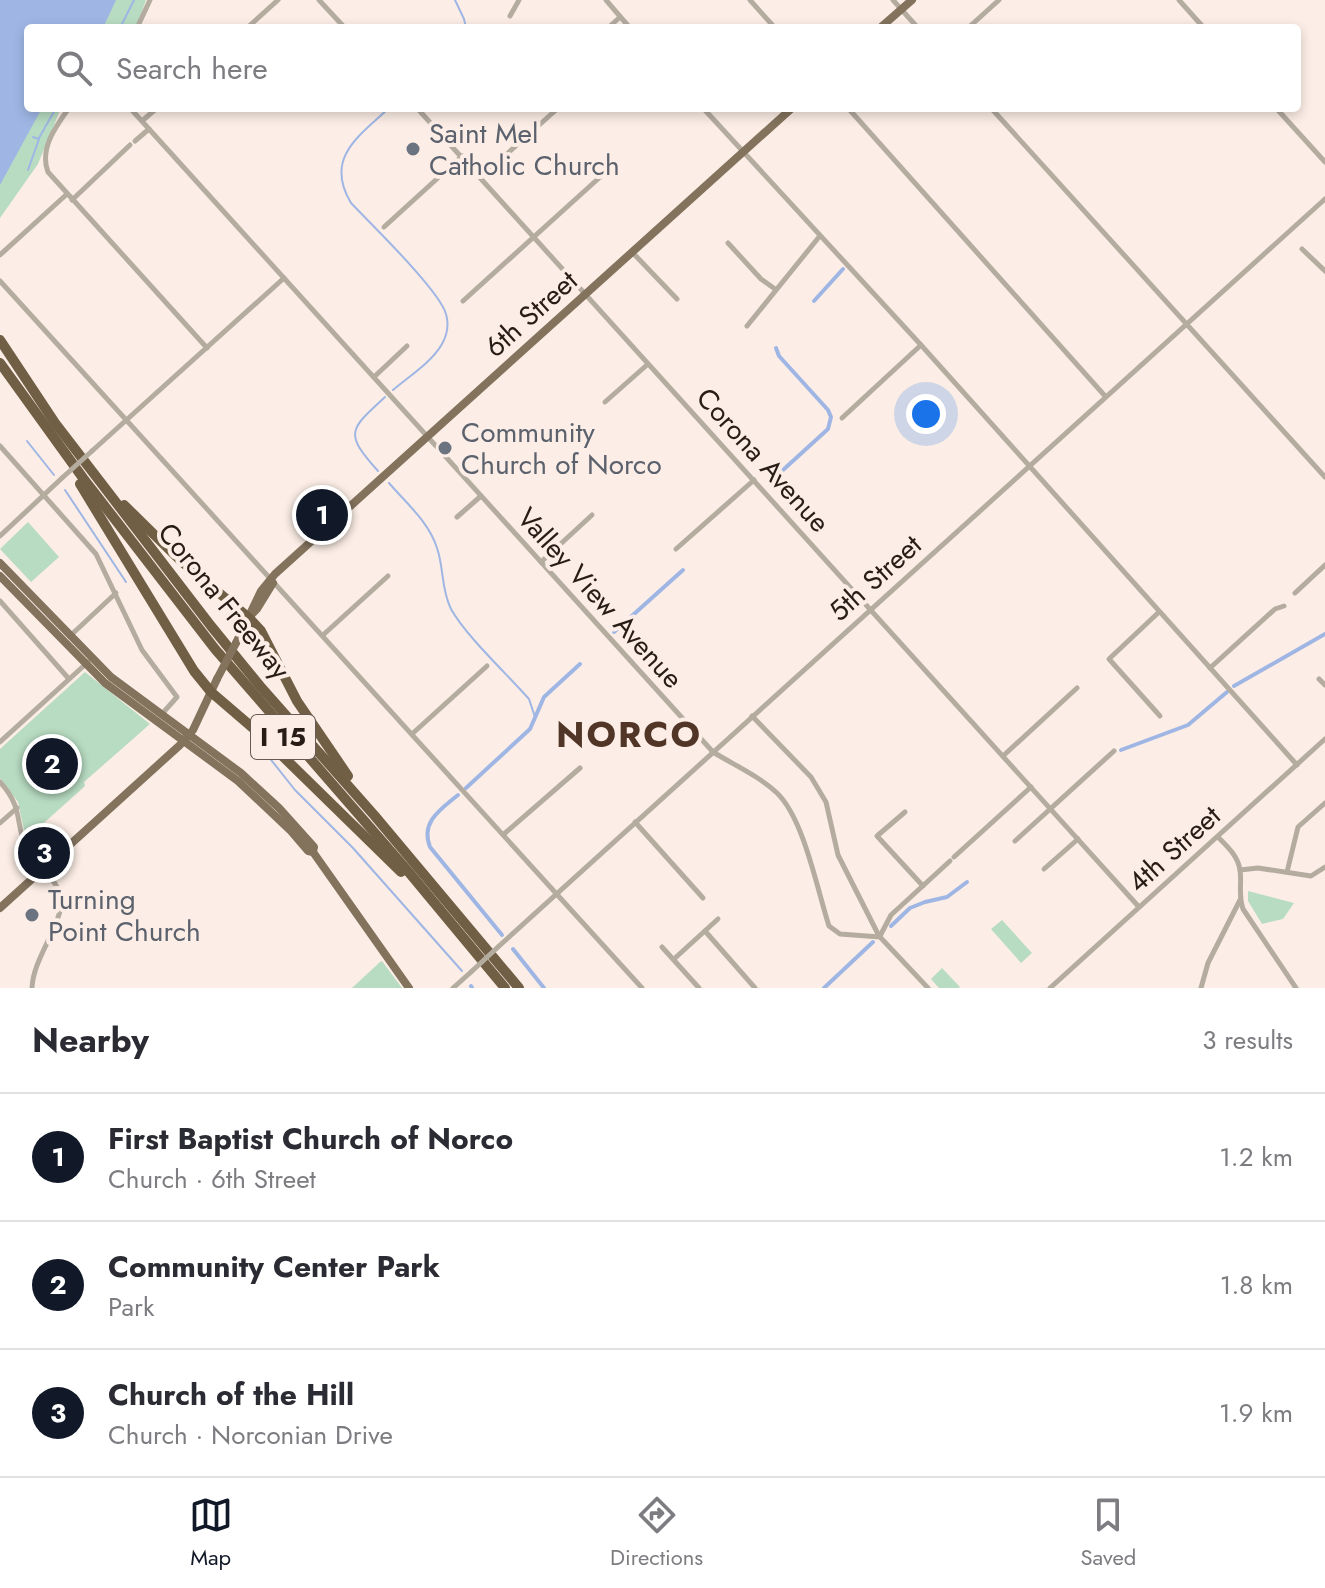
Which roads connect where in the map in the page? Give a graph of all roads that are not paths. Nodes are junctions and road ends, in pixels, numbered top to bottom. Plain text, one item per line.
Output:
1 (150, 0) edge
2 (278, 0) edge
3 (319, 0) edge
4 (519, 0) edge
5 (606, 0) edge
6 (750, 0) edge
7 (893, 0) edge
8 (912, 0) edge
9 (999, 0) edge
10 (1179, 0) edge
11 (901, 9) junction
12 (510, 16) dead end
13 (620, 17) junction
14 (139, 24) edge
15 (251, 24) edge
16 (341, 24) edge
17 (612, 24) edge
18 (626, 24) edge
19 (771, 24) edge
20 (884, 24) edge
21 (914, 24) edge
22 (972, 24) edge
23 (1200, 24) edge
24 (67, 112) edge
25 (134, 112) edge
26 (152, 112) edge
27 (421, 112) edge
28 (554, 112) edge
29 (707, 112) edge
30 (788, 112) edge
31 (852, 112) edge
32 (995, 112) edge
33 (1280, 112) edge
34 (142, 121) junction
35 (149, 129) junction
36 (743, 152) junction
37 (462, 156) junction
38 (1325, 162) edge
39 (610, 168) dead end
40 (481, 177) junction
41 (67, 194) junction
42 (1325, 199) edge
43 (72, 200) junction
44 (384, 227) dead end
45 (535, 237) junction
46 (819, 237) junction
47 (728, 243) dead end
48 (1302, 249) dead end
49 (632, 252) junction
50 (0, 255) edge
51 (1325, 271) edge
52 (284, 278) junction
53 (0, 281) edge
54 (775, 289) junction
55 (586, 294) junction
56 (677, 299) dead end
57 (463, 301) dead end
58 (1186, 323) junction
59 (747, 326) dead end
60 (0, 340) edge
61 (921, 345) junction
62 (407, 346) dead end
63 (207, 348) junction
64 (0, 352) edge
65 (0, 363) edge
66 (648, 364) junction
67 (0, 374) edge
68 (374, 377) junction
69 (1105, 396) junction
70 (605, 402) dead end
71 (842, 418) dead end
72 (126, 421) junction
73 (429, 436) junction
74 (0, 446) edge
75 (1028, 467) junction
76 (90, 469) junction
77 (1325, 477) edge
78 (77, 479) junction
79 (754, 480) junction
80 (44, 495) junction
81 (481, 496) junction
82 (592, 515) dead end
83 (457, 517) dead end
84 (0, 536) edge
85 (676, 549) dead end
86 (541, 562) junction
87 (0, 563) edge
88 (1325, 565) edge
89 (0, 576) edge
90 (388, 576) dead end
91 (272, 580) junction
92 (116, 593) junction
93 (1295, 593) dead end
94 (0, 601) edge
95 (1284, 606) dead end
96 (871, 609) junction
97 (1159, 612) junction
98 (249, 618) junction
99 (323, 635) junction
100 (70, 636) junction
101 (89, 661) junction
102 (487, 666) dead end
103 (1210, 668) junction
104 (69, 679) junction
105 (1319, 679) dead end
106 (1325, 685) edge
107 (1077, 688) dead end
108 (211, 692) junction
109 (161, 715) junction
110 (752, 716) junction
111 (1160, 716) dead end
112 (412, 734) junction
113 (186, 738) junction
114 (1325, 739) edge
115 (0, 742) edge
116 (1114, 751) dead end
117 (713, 752) junction
118 (1003, 756) junction
119 (1297, 765) junction
120 (580, 768) dead end
121 (224, 769) junction
122 (241, 773) junction
123 (0, 782) edge
124 (1031, 787) junction
125 (1325, 803) edge
126 (17, 808) junction
127 (1051, 809) junction
128 (905, 812) dead end
129 (374, 815) junction
130 (635, 822) junction
131 (0, 823) edge
132 (504, 834) junction
133 (1218, 837) junction
134 (1078, 839) junction
135 (1015, 841) dead end
136 (313, 852) junction
137 (1325, 867) edge
138 (1044, 869) dead end
139 (43, 870) junction
140 (1240, 870) junction
141 (1287, 872) junction
142 (403, 874) junction
143 (923, 886) junction
144 (556, 895) junction
145 (703, 898) dead end
146 (1240, 900) junction
147 (1139, 907) junction
148 (0, 908) edge
149 (718, 919) dead end
150 (705, 931) junction
151 (880, 937) junction
152 (662, 947) dead end
153 (674, 959) junction
154 (32, 988) edge
155 (409, 988) edge
156 (453, 988) edge
157 (499, 988) edge
158 (505, 988) edge
159 (512, 988) edge
160 (519, 988) edge
161 (642, 988) edge
162 (699, 988) edge
163 (755, 988) edge
164 (928, 988) edge
165 (1050, 988) edge
166 (1201, 988) edge
167 (1296, 988) edge

1 - 14 street
2 - 15 street
3 - 16 street
4 - 12 street
5 - 13 street
6 - 19 street
7 - 11 street
8 - 11 main road
9 - 22 street
10 - 23 street
11 - 20 main road
11 - 21 street
13 - 17 street
13 - 18 street
24 - 41 street
25 - 34 street, Valley View Avenue
26 - 34 street
27 - 37 street, Corona Avenue
28 - 40 street
29 - 36 street
30 - 36 main road, 6th Street
31 - 69 street
32 - 58 street
33 - 38 street
34 - 35 street, Valley View Avenue
35 - 43 street
35 - 52 street, Valley View Avenue
36 - 46 street
36 - 49 main road, 6th Street
37 - 40 street, Corona Avenue
37 - 44 street
39 - 45 street
40 - 45 street, Corona Avenue
41 - 43 street
41 - 50 street
42 - 58 street, 5th Street
43 - 63 street
45 - 55 street, Corona Avenue
45 - 57 street
46 - 54 street
46 - 61 street
47 - 54 street
48 - 51 street
49 - 55 main road, 6th Street
49 - 56 street
52 - 63 street
52 - 68 street, Valley View Avenue
53 - 72 street
54 - 59 street
55 - 66 street, Corona Avenue
55 - 73 main road, 6th Street
58 - 69 street, 5th Street
58 - 77 street
60 - 76 highway, Corona Freeway / I 15
61 - 71 street
61 - 75 street
62 - 68 street
63 - 72 street
64 - 159 highway
65 - 158 highway
66 - 70 street
66 - 79 street, Corona Avenue
67 - 78 highway, Corona Freeway / I 15
68 - 73 street, Valley View Avenue
69 - 75 street, 5th Street
72 - 80 street, bridge
72 - 91 street
73 - 81 street, Valley View Avenue
73 - 91 main road, 6th Street
74 - 80 street
75 - 96 street, 5th Street
75 - 97 street
76 - 98 highway
76 - 129 highway, Corona Freeway / I 15
78 - 108 highway
78 - 142 highway, Corona Freeway / I 15
79 - 85 street
79 - 96 street, Corona Avenue
80 - 84 street
80 - 92 street
81 - 83 street
81 - 86 street, Valley View Avenue
82 - 86 street
86 - 117 street, Valley View Avenue
87 - 100 main road
88 - 93 street
89 - 101 main road
90 - 99 street
91 - 98 main road, 6th Street
91 - 99 street
92 - 100 street
92 - 109 street
94 - 104 street
95 - 103 street
96 - 110 street, 5th Street
96 - 118 street, Corona Avenue
97 - 103 street
97 - 111 street
98 - 108 main road, 6th Street, bridge
98 - 129 highway
99 - 112 street
100 - 101 main road
101 - 104 street
101 - 109 main road
101 - 113 main road
102 - 112 street
103 - 119 street
104 - 115 street
105 - 106 street
107 - 118 street
108 - 113 main road, 6th Street
108 - 142 highway
109 - 113 main road
110 - 117 street, 5th Street
110 - 151 street
112 - 132 street
113 - 121 main road
113 - 122 main road
113 - 139 main road
114 - 119 street, 4th Street
116 - 127 street
117 - 130 street, 5th Street
117 - 151 street, Valley View Avenue
118 - 124 street, Corona Avenue
119 - 133 street, 4th Street
120 - 132 street
121 - 122 main road
121 - 136 main road
122 - 136 main road
123 - 126 street
124 - 127 street, Corona Avenue
124 - 143 street
125 - 141 street
126 - 131 street
126 - 139 street
127 - 134 street, Corona Avenue
127 - 135 street
128 - 143 street
129 - 160 highway, Corona Freeway / I 15
130 - 144 street, 5th Street
130 - 145 street
132 - 144 street
133 - 140 street
133 - 147 street, 4th Street
134 - 138 street
134 - 147 street, Corona Avenue
136 - 155 main road
137 - 141 street
139 - 148 main road
139 - 154 street
140 - 141 street
140 - 146 street
142 - 157 highway, Corona Freeway / I 15
143 - 151 street
144 - 156 street, 5th Street, bridge
144 - 161 street
146 - 166 street
146 - 167 street
147 - 165 street, 4th Street
149 - 150 street
150 - 153 street
150 - 163 street
151 - 164 street
152 - 153 street
153 - 162 street

